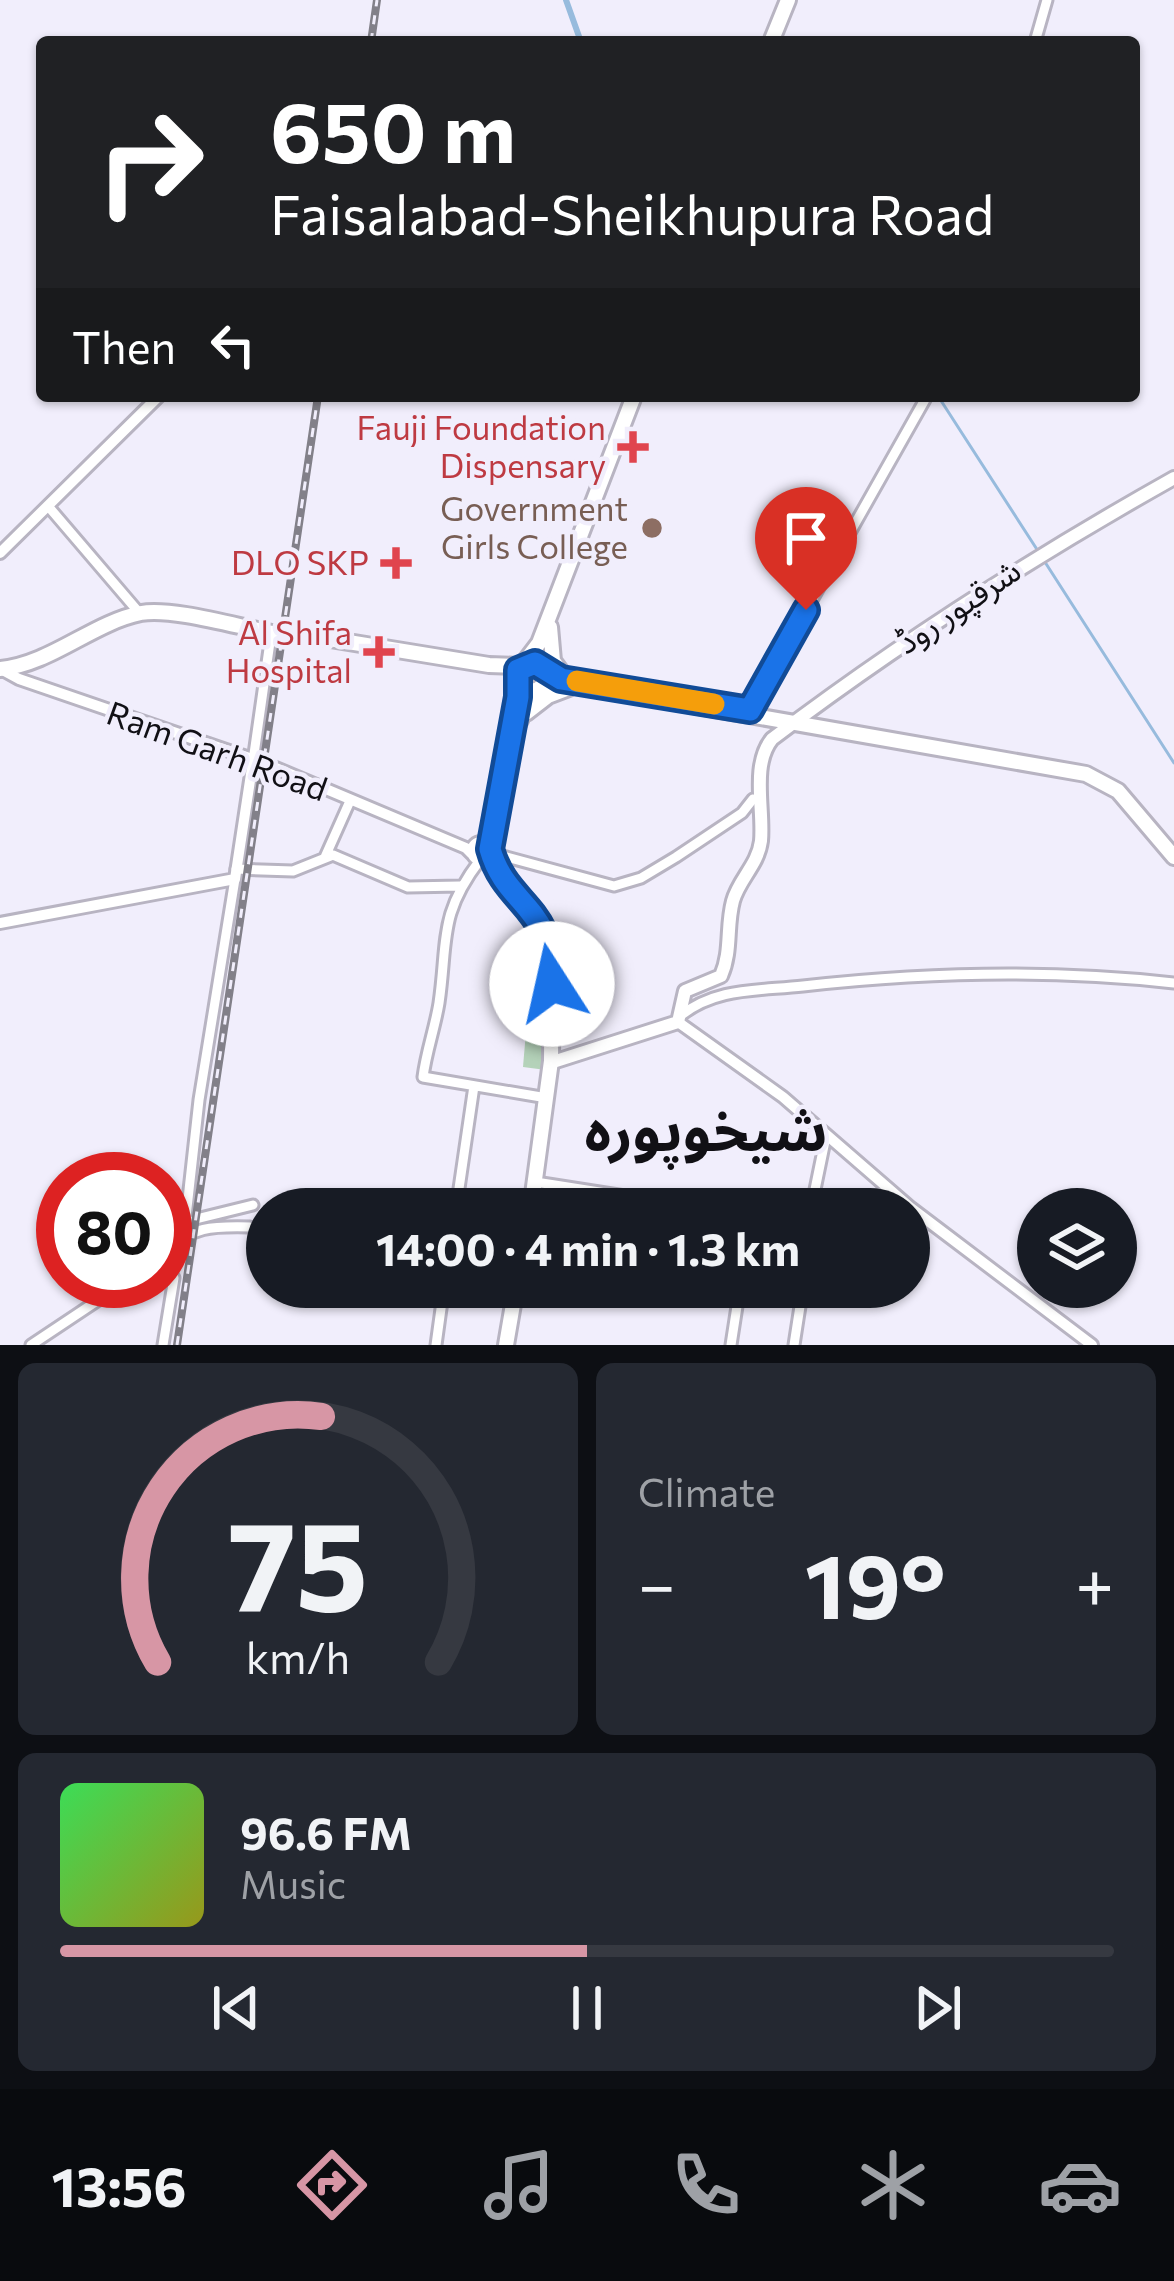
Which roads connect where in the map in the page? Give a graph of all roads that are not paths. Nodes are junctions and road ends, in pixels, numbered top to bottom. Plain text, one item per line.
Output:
1 (790, 0) edge
2 (1047, 0) edge
3 (776, 36) edge
4 (1037, 36) edge
5 (153, 402) edge
6 (635, 402) edge
7 (924, 402) edge
8 (1174, 475) edge
9 (48, 506) junction
10 (0, 553) edge
11 (136, 609) junction
12 (548, 627) junction
13 (272, 632) junction
14 (293, 635) dead end
15 (68, 642) junction
16 (0, 666) edge
17 (496, 669) junction
18 (531, 676) junction
19 (573, 682) junction
20 (750, 710) junction
21 (517, 713) junction
22 (791, 721) junction
23 (763, 747) junction
24 (254, 760) junction
25 (753, 800) junction
26 (350, 801) junction
27 (1174, 853) edge
28 (325, 857) junction
29 (491, 857) junction
30 (236, 874) junction
31 (460, 886) junction
32 (0, 923) edge
33 (726, 964) junction
34 (1174, 983) edge
35 (555, 1011) junction
36 (679, 1020) junction
37 (556, 1061) junction
38 (474, 1086) junction
39 (548, 1098) junction
40 (826, 1136) junction
41 (192, 1163) edge
42 (542, 1183) junction
43 (459, 1188) edge
44 (537, 1188) edge
45 (540, 1188) edge
46 (574, 1188) edge
47 (816, 1188) edge
48 (246, 1207) edge
49 (192, 1224) edge
50 (246, 1227) edge
51 (192, 1230) edge
52 (87, 1308) edge
53 (169, 1308) edge
54 (441, 1308) edge
55 (515, 1308) edge
56 (737, 1308) edge
57 (798, 1308) edge
58 (32, 1345) edge
59 (163, 1345) edge
60 (436, 1345) edge
61 (509, 1345) edge
62 (731, 1345) edge
63 (792, 1345) edge
64 (1092, 1345) edge

1 - 3 highway
2 - 4 street
5 - 9 main road
6 - 12 highway
7 - 20 street
8 - 22 main road, شرقپور روڈ
9 - 10 main road
9 - 11 street
11 - 13 highway
11 - 15 highway
12 - 17 highway
12 - 18 highway
12 - 19 highway
13 - 15 highway
13 - 24 street
14 - 17 highway
15 - 16 highway
16 - 24 main road, Ram Garh Road
17 - 18 highway
17 - 21 highway
18 - 19 highway
18 - 21 highway
19 - 20 highway
19 - 21 highway
19 - 22 highway
20 - 22 highway
21 - 29 highway
22 - 23 main road, شرقپور روڈ
22 - 27 highway
23 - 25 main road
23 - 33 main road
24 - 26 main road, Ram Garh Road
24 - 30 main road
25 - 29 street
25 - 33 main road
26 - 28 street
26 - 29 main road, Ram Garh Road
28 - 30 street
28 - 31 street
29 - 31 street
29 - 35 highway
30 - 32 main road
30 - 41 street
31 - 38 street
33 - 36 main road
34 - 36 street
35 - 37 highway
35 - 39 highway
36 - 37 main road
36 - 40 main road
37 - 42 highway
38 - 39 street
38 - 43 street
39 - 44 highway
40 - 47 street
40 - 64 main road
42 - 45 highway
42 - 46 street
48 - 49 street
50 - 51 street
52 - 58 street
53 - 59 street
54 - 60 street
55 - 61 highway
56 - 62 street
57 - 63 street

